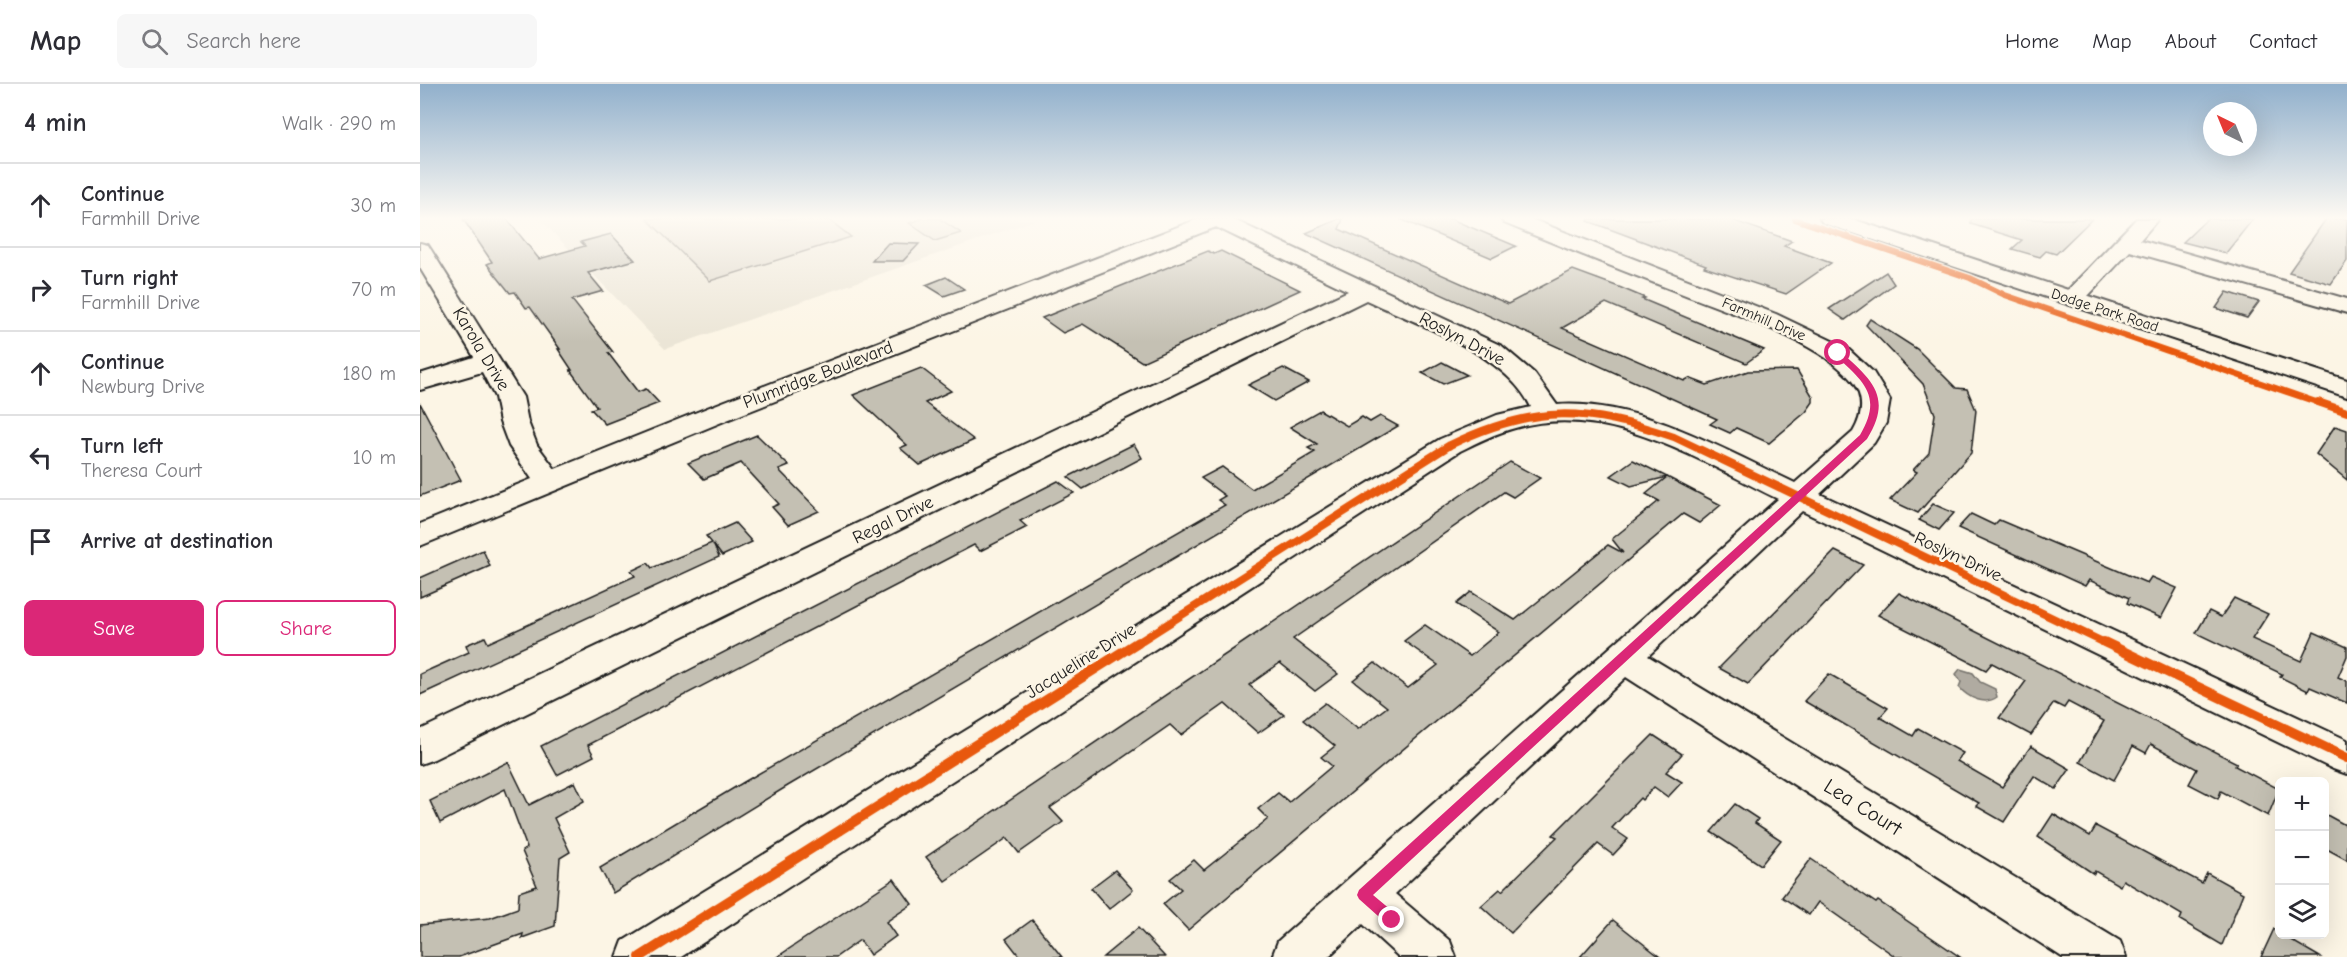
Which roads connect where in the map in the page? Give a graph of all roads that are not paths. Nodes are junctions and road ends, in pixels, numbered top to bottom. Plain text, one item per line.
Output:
1 (426, 260) edge
2 (1115, 260) edge
3 (1300, 260) edge
4 (1614, 260) edge
5 (1955, 260) edge
6 (2110, 260) edge
7 (2183, 260) edge
8 (1366, 291) junction
9 (2072, 298) junction
10 (2347, 306) edge
11 (489, 361) junction
12 (420, 382) edge
13 (2347, 389) edge
14 (1547, 413) junction
15 (550, 483) junction
16 (1797, 497) junction
17 (420, 536) edge
18 (1622, 657) junction
19 (420, 748) edge
20 (2347, 758) edge
21 (1364, 895) junction
22 (640, 957) edge
23 (1295, 957) edge
24 (1433, 957) edge
25 (2103, 957) edge

1 - 11 street, Karola Drive
2 - 15 street, Plumridge Boulevard
3 - 8 street, Roslyn Drive
4 - 16 street, Farmhill Drive
5 - 9 street, Dodge Park Road
6 - 9 street
7 - 10 street
8 - 14 street, Roslyn Drive
8 - 19 street, Regal Drive
9 - 13 street, Dodge Park Road
11 - 12 street
11 - 15 street, Karola Drive
14 - 16 street, Roslyn Drive
14 - 22 street, Jacqueline Drive
15 - 17 street, Plumridge Boulevard
16 - 18 street, Farmhill Drive
16 - 20 street, Roslyn Drive
18 - 21 street, Farmhill Drive
18 - 25 street, Lea Court
21 - 23 street, Farmhill Drive
21 - 24 street

